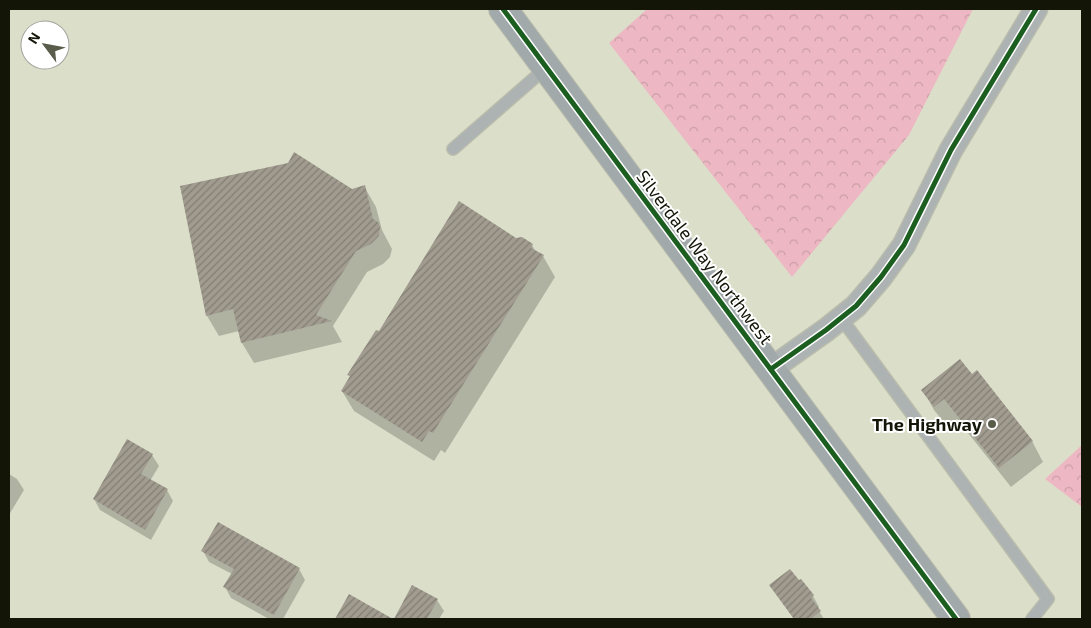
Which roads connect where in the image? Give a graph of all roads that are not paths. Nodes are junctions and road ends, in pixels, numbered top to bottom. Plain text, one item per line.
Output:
1 (1036, 9) edge
2 (506, 10) edge
3 (547, 67) junction
4 (453, 148) dead end
5 (841, 318) junction
6 (770, 369) junction
7 (956, 619) edge
8 (1032, 619) edge

1 - 5 street
2 - 3 main road, Silverdale Way Northwest
3 - 4 lane
3 - 6 main road, Silverdale Way Northwest
5 - 6 street
5 - 8 lane
6 - 7 main road, Silverdale Way Northwest

